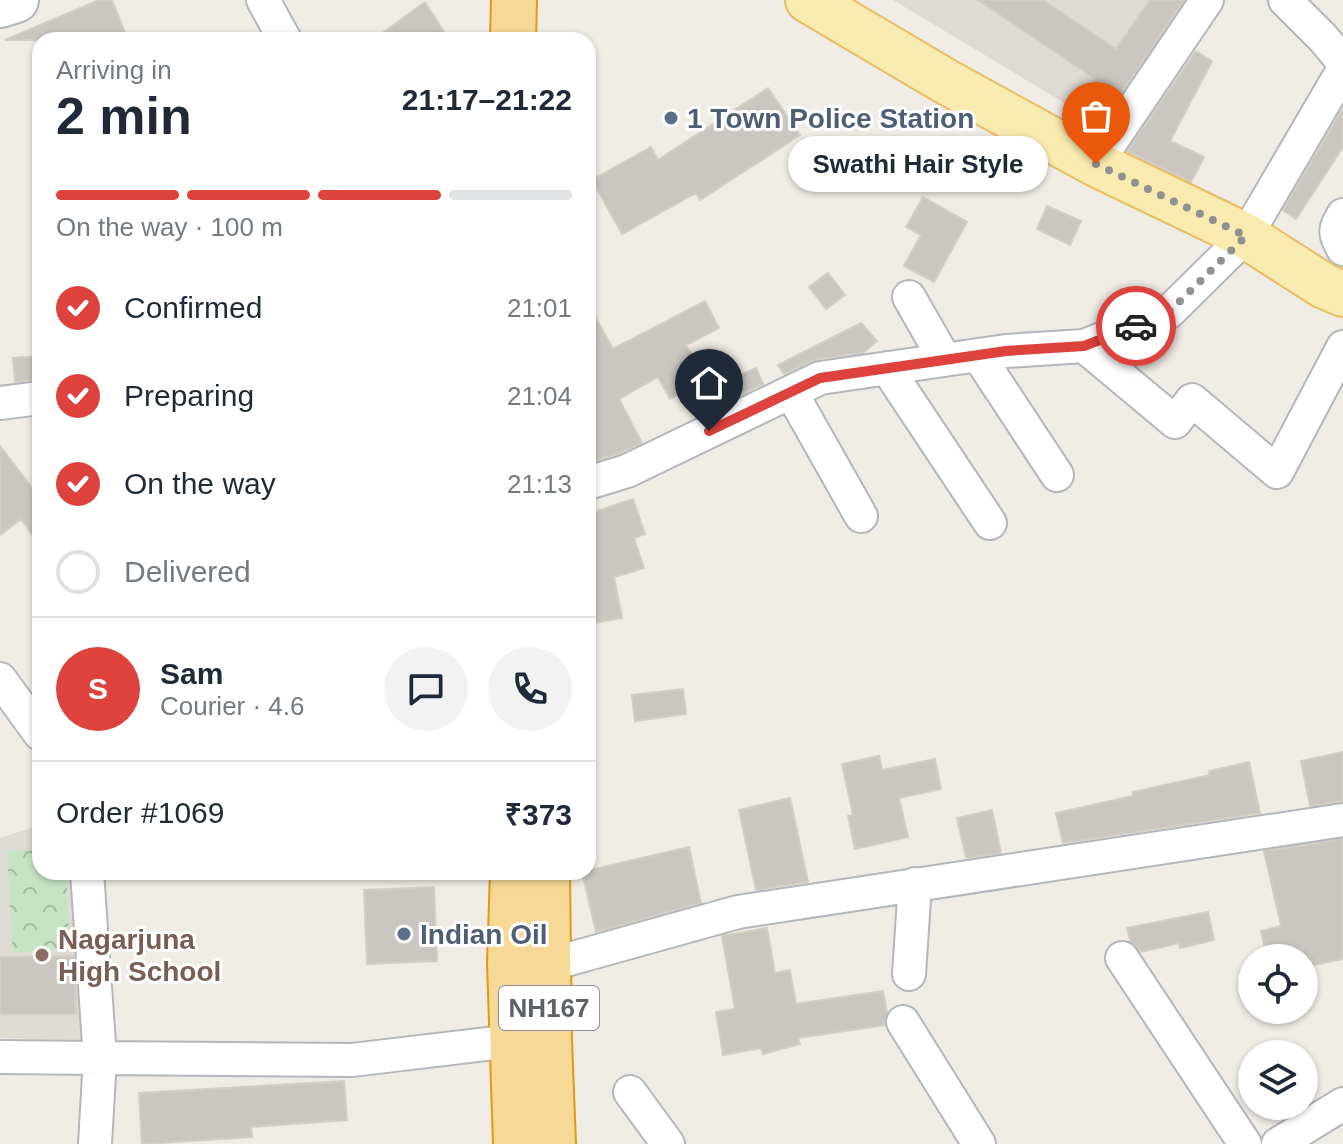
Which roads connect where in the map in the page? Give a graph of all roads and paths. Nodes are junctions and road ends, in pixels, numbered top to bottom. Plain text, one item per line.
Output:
1 (16, 0) edge
2 (263, 0) edge
3 (514, 0) edge
4 (541, 0) edge
5 (808, 0) edge
6 (1207, 0) edge
7 (1285, 0) edge
8 (0, 5) edge
9 (281, 32) edge
10 (513, 32) edge
11 (541, 32) edge
12 (1343, 62) edge
13 (1343, 70) edge
14 (1096, 164) junction
15 (1343, 215) edge
16 (1246, 236) junction
17 (1338, 271) edge
18 (909, 297) dead end
19 (1084, 346) junction
20 (1343, 347) edge
21 (978, 355) junction
22 (945, 360) junction
23 (887, 368) junction
24 (791, 392) junction
25 (32, 399) edge
26 (0, 403) edge
27 (1057, 475) dead end
28 (596, 481) edge
29 (861, 516) dead end
30 (990, 523) dead end
31 (0, 679) edge
32 (32, 723) edge
33 (1343, 820) edge
34 (88, 880) edge
35 (513, 880) edge
36 (547, 880) edge
37 (915, 884) junction
38 (1122, 958) dead end
39 (548, 965) junction
40 (909, 974) dead end
41 (903, 1022) dead end
42 (530, 1041) junction
43 (0, 1057) edge
44 (100, 1058) junction
45 (630, 1092) dead end
46 (1343, 1104) edge
47 (95, 1144) edge
48 (516, 1144) edge
49 (553, 1144) edge
50 (668, 1144) edge
51 (979, 1144) edge
52 (1245, 1144) edge
53 (1278, 1144) edge

1 - 8 street
2 - 9 street
3 - 10 highway
4 - 11 highway
5 - 14 main road
6 - 14 street
7 - 12 street
13 - 16 street
14 - 16 main road
15 - 17 street
16 - 17 main road
16 - 19 street
18 - 22 street
19 - 20 street
19 - 21 street
21 - 22 street
21 - 27 street
22 - 23 street
23 - 24 street
23 - 30 street
24 - 28 street
24 - 29 street
25 - 26 street
31 - 32 street
33 - 37 street
34 - 44 street
35 - 42 highway, NH167
36 - 39 highway, NH167
37 - 39 street
37 - 40 street
38 - 52 street
39 - 42 highway, NH167
41 - 51 street
42 - 44 street
42 - 48 highway, NH167
42 - 49 highway, NH167
43 - 44 street
44 - 47 street
45 - 50 street
46 - 53 street

